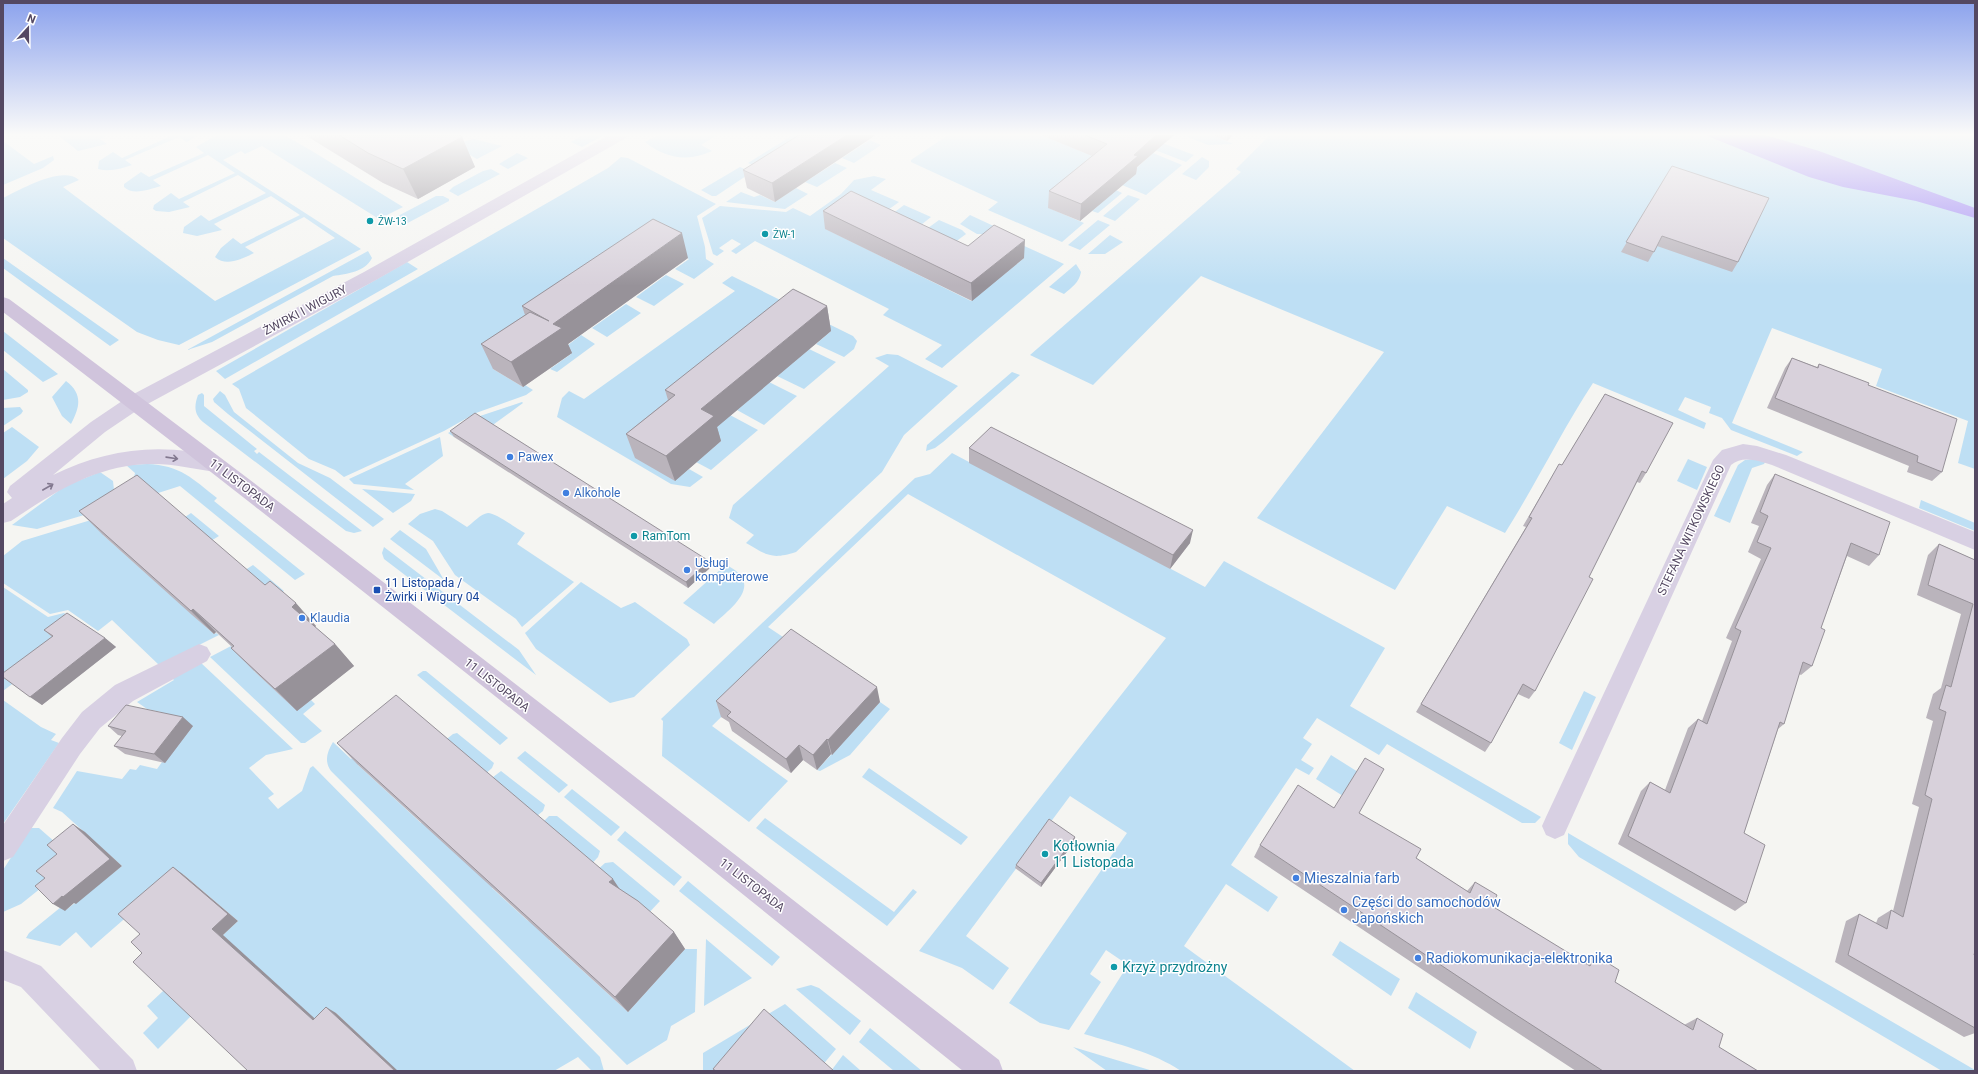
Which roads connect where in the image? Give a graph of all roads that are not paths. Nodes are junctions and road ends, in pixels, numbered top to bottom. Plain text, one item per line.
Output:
1 (532, 185) edge
2 (3, 303) edge
3 (135, 402) junction
4 (215, 464) junction
5 (3, 504) edge
6 (3, 515) edge
7 (1975, 541) edge
8 (199, 654) edge
9 (1555, 826) dead end
10 (3, 848) edge
11 (3, 965) edge
12 (122, 1071) edge
13 (988, 1071) edge

1 - 3 street, ŻWIRKI I WIGURY
2 - 3 main road, 11 LISTOPADA
3 - 4 main road, 11 LISTOPADA
3 - 5 street, ŻWIRKI I WIGURY
6 -> 4 street
4 - 13 main road, 11 LISTOPADA
7 - 9 street, STEFANA WITKOWSKIEGO
8 - 10 street
11 - 12 street

